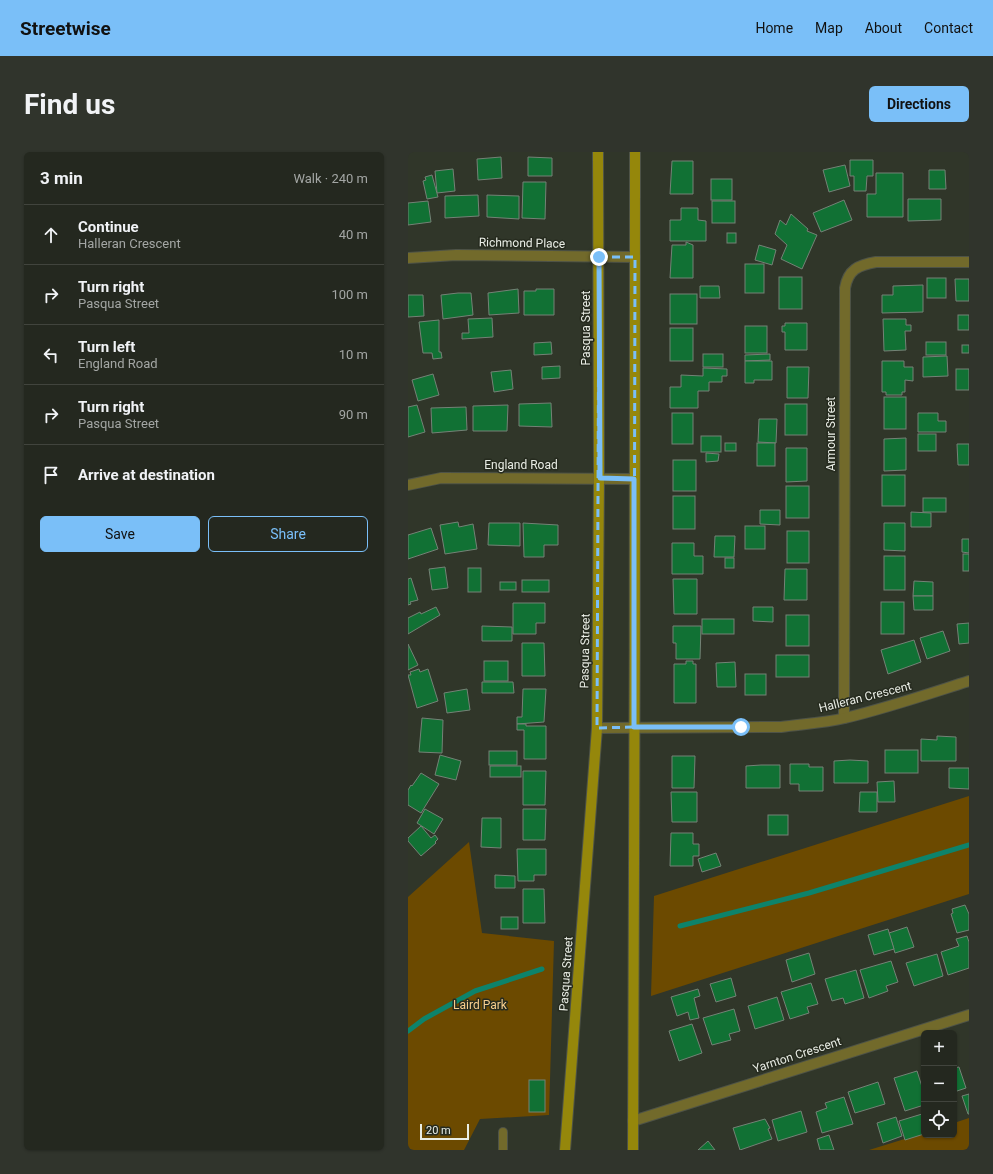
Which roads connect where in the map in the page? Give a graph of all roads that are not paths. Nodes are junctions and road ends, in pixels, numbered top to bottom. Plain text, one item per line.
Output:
1 (598, 152) edge
2 (635, 152) edge
3 (599, 257) junction
4 (635, 257) junction
5 (408, 258) edge
6 (969, 262) edge
7 (600, 478) junction
8 (634, 479) junction
9 (408, 485) edge
10 (969, 681) edge
11 (844, 718) junction
12 (634, 727) junction
13 (597, 728) junction
14 (969, 1015) edge
15 (633, 1121) junction
16 (503, 1132) dead end
17 (503, 1150) edge
18 (565, 1150) edge
19 (633, 1150) edge

1 - 3 main road, Pasqua Street
2 - 4 main road
3 - 4 street, Richmond Place
3 - 5 street, Richmond Place
3 - 7 main road, Pasqua Street
4 - 8 main road
6 - 11 street, Armour Street
7 - 8 street, England Road
7 - 9 street, England Road
7 - 13 main road, Pasqua Street
8 - 12 main road
10 - 11 street, Halleran Crescent
11 - 12 street, Halleran Crescent
12 - 13 street, Halleran Crescent
12 - 15 main road
13 - 18 main road, Pasqua Street
14 - 15 street, Yarnton Crescent
15 - 19 main road
16 - 17 lane

